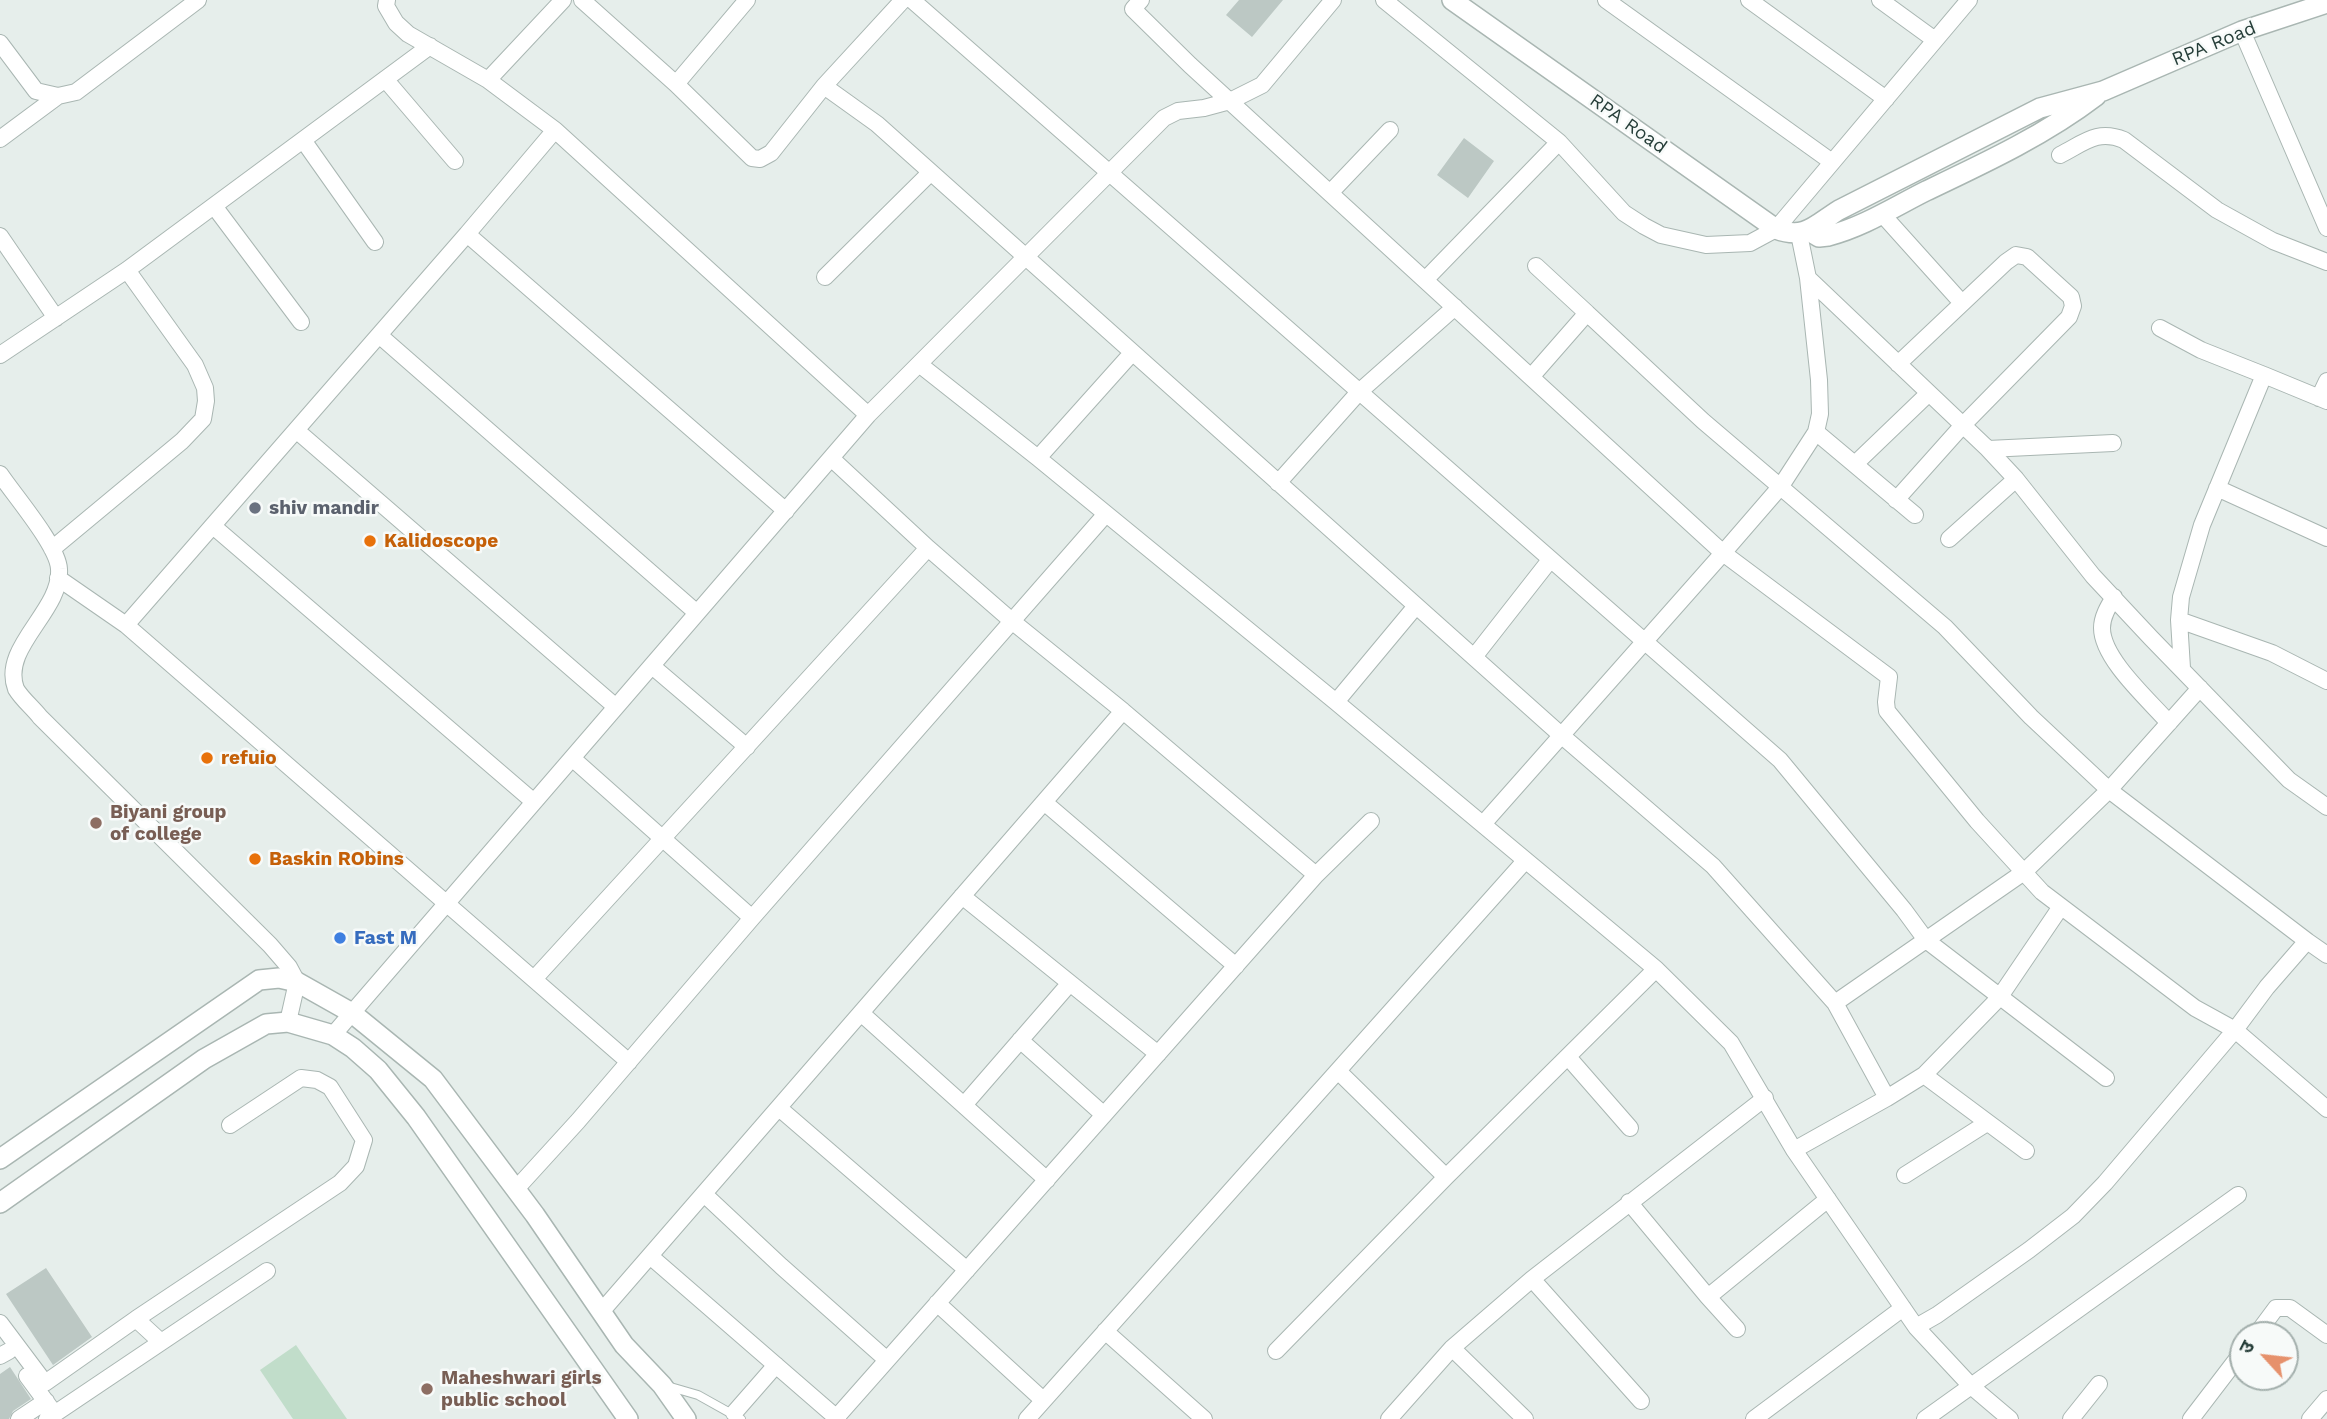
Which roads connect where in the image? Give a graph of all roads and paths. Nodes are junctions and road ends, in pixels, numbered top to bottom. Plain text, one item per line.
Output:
1 (198, 0) edge
2 (387, 0) edge
3 (563, 0) edge
4 (582, 0) edge
5 (747, 0) edge
6 (904, 0) edge
7 (912, 0) edge
8 (1333, 0) edge
9 (1384, 0) edge
10 (1452, 0) edge
11 (1606, 0) edge
12 (1749, 0) edge
13 (1880, 0) edge
14 (1969, 0) edge
15 (1133, 3) edge
16 (2327, 3) edge
17 (2242, 31) junction
18 (1935, 40) junction
19 (0, 43) edge
20 (430, 46) junction
21 (385, 79) junction
22 (488, 80) junction
23 (676, 84) junction
24 (824, 86) junction
25 (2103, 91) junction
26 (58, 96) junction
27 (1886, 99) junction
28 (1230, 101) junction
29 (555, 130) junction
30 (1390, 130) dead end
31 (0, 139) edge
32 (303, 140) junction
33 (1559, 142) junction
34 (2060, 155) dead end
35 (455, 161) dead end
36 (1832, 162) junction
37 (930, 173) junction
38 (1109, 174) junction
39 (1330, 193) junction
40 (214, 206) junction
41 (2323, 207) edge
42 (1882, 214) junction
43 (2327, 228) edge
44 (1776, 229) junction
45 (1804, 232) junction
46 (467, 234) junction
47 (0, 236) edge
48 (375, 242) dead end
49 (1025, 258) junction
50 (2327, 262) edge
51 (1536, 266) dead end
52 (127, 270) junction
53 (825, 277) dead end
54 (1808, 278) junction
55 (1425, 280) junction
56 (1962, 303) junction
57 (1455, 307) junction
58 (1587, 313) junction
59 (56, 317) junction
60 (301, 322) dead end
61 (2160, 328) dead end
62 (379, 335) junction
63 (1132, 353) junction
64 (0, 355) edge
65 (919, 364) junction
66 (1898, 364) junction
67 (2263, 375) junction
68 (1531, 377) junction
69 (2327, 381) edge
70 (1359, 392) junction
71 (1929, 393) junction
72 (2323, 399) edge
73 (868, 415) junction
74 (1963, 425) junction
75 (296, 430) junction
76 (1816, 432) junction
77 (2113, 443) dead end
78 (1988, 449) junction
79 (831, 458) junction
80 (1038, 458) junction
81 (1855, 464) junction
82 (0, 474) edge
83 (2017, 478) junction
84 (1278, 483) junction
85 (1781, 486) junction
86 (2217, 488) junction
87 (1896, 500) junction
88 (786, 511) junction
89 (1105, 514) junction
90 (1915, 515) dead end
91 (213, 526) junction
92 (2327, 538) edge
93 (1949, 539) dead end
94 (928, 548) junction
95 (52, 549) junction
96 (1723, 553) junction
97 (1550, 560) junction
98 (58, 578) junction
99 (2114, 597) junction
100 (1416, 606) junction
101 (697, 613) junction
102 (2179, 620) junction
103 (1013, 622) junction
104 (126, 625) junction
105 (1644, 642) junction
106 (1474, 657) junction
107 (652, 666) junction
108 (2182, 668) junction
109 (2327, 681) edge
110 (2200, 688) junction
111 (1336, 702) junction
112 (616, 707) junction
113 (1123, 711) junction
114 (2169, 723) junction
115 (1561, 735) junction
116 (747, 747) junction
117 (572, 758) junction
118 (2109, 790) junction
119 (534, 802) junction
120 (1044, 802) junction
121 (2327, 807) edge
122 (1371, 821) dead end
123 (1483, 824) junction
124 (662, 839) junction
125 (1525, 862) junction
126 (2024, 872) junction
127 (1316, 875) junction
128 (962, 896) junction
129 (447, 903) junction
130 (2060, 908) junction
131 (752, 918) junction
132 (1926, 940) junction
133 (2307, 941) junction
134 (2327, 955) edge
135 (1236, 965) junction
136 (1656, 970) junction
137 (534, 979) junction
138 (297, 982) junction
139 (1070, 983) junction
140 (1999, 998) junction
141 (1835, 1003) junction
142 (352, 1013) junction
143 (861, 1013) junction
144 (288, 1022) junction
145 (2235, 1030) junction
146 (333, 1035) junction
147 (1020, 1040) junction
148 (1157, 1054) junction
149 (1569, 1057) junction
150 (629, 1062) junction
151 (1338, 1071) junction
152 (1924, 1075) junction
153 (2106, 1078) dead end
154 (1765, 1098) junction
155 (1887, 1098) junction
156 (964, 1105) junction
157 (779, 1108) junction
158 (2327, 1109) edge
159 (1104, 1115) junction
160 (1987, 1123) junction
161 (230, 1125) dead end
162 (1630, 1128) dead end
163 (1794, 1150) junction
164 (2026, 1152) dead end
165 (1, 1157) edge
166 (1905, 1175) dead end
167 (1446, 1177) junction
168 (1047, 1180) junction
169 (516, 1189) junction
170 (704, 1194) junction
171 (2238, 1195) dead end
172 (1828, 1199) junction
173 (1629, 1202) junction
174 (0, 1203) edge
175 (650, 1256) junction
176 (967, 1270) junction
177 (267, 1271) dead end
178 (1532, 1279) junction
179 (1708, 1297) junction
180 (937, 1303) junction
181 (1903, 1308) junction
182 (601, 1312) junction
183 (136, 1319) junction
184 (2266, 1321) edge
185 (0, 1323) edge
186 (1916, 1327) junction
187 (1737, 1329) dead end
188 (1105, 1331) junction
189 (2327, 1335) edge
190 (161, 1342) junction
191 (1452, 1348) junction
192 (3, 1349) edge
193 (1276, 1352) dead end
194 (887, 1360) junction
195 (776, 1365) junction
196 (2229, 1369) edge
197 (45, 1383) junction
198 (2099, 1384) dead end
199 (662, 1385) junction
200 (1971, 1386) junction
201 (2327, 1399) edge
202 (1044, 1400) junction
203 (1641, 1401) dead end
204 (53, 1410) edge
205 (737, 1416) edge
206 (19, 1419) edge
207 (628, 1419) edge
208 (686, 1419) edge
209 (837, 1419) edge
210 (1027, 1419) edge
211 (1204, 1419) edge
212 (1389, 1419) edge
213 (1525, 1419) edge
214 (1754, 1419) edge
215 (1925, 1419) edge
216 (2010, 1419) edge
217 (2071, 1419) edge
218 (2191, 1419) edge
219 (2310, 1419) edge

1 - 26 street
2 - 20 street
3 - 22 street
4 - 23 street
5 - 23 street
6 - 24 street
7 - 38 street
8 - 28 street
9 - 33 street
10 - 44 street, RPA Road
11 - 36 street
12 - 27 street
13 - 18 street
14 - 18 street
15 - 28 street
16 - 17 street, RPA Road
17 - 25 street, RPA Road
17 - 41 street
18 - 27 street
19 - 26 street
20 - 21 street
20 - 22 street
21 - 32 street
21 - 35 street
22 - 29 street
23 - 24 street
24 - 37 street
25 - 42 street, RPA Road
25 - 45 street, RPA Road
26 - 31 street
27 - 36 street
28 - 38 street
28 - 39 street
29 - 46 street
29 - 73 street
30 - 39 street
32 - 40 street
32 - 48 street
33 - 44 street
33 - 55 street
34 - 50 street
36 - 44 street
37 - 49 street
37 - 53 street
38 - 49 street
38 - 70 street
39 - 55 street
40 - 52 street
40 - 60 street
41 - 43 street
42 - 45 street, RPA Road
42 - 56 street
44 - 45 street, RPA Road
45 - 54 street
46 - 62 street
46 - 88 street
47 - 59 street
49 - 63 street
49 - 65 street
51 - 58 street
52 - 59 street
52 - 95 street
54 - 66 street
54 - 76 street
55 - 57 street
56 - 66 street
56 - 74 street
57 - 68 street
57 - 70 street
58 - 68 street
58 - 85 street
59 - 64 street
61 - 67 street
62 - 75 street
62 - 101 street
63 - 80 street
63 - 84 street
65 - 73 street
65 - 80 street
66 - 71 street
67 - 72 street
67 - 86 street
68 - 96 street
69 - 72 street
70 - 84 street
70 - 97 street
71 - 74 street
71 - 81 street
73 - 79 street
74 - 78 street
74 - 87 street
75 - 91 street
75 - 112 street
76 - 81 street
76 - 85 street
77 - 78 street
78 - 83 street
79 - 88 street
79 - 94 street
80 - 89 street
81 - 87 street
82 - 95 street
83 - 93 street
83 - 99 street
84 - 100 street
85 - 96 street
85 - 118 street
86 - 92 street
86 - 102 street
87 - 90 street
88 - 101 street
89 - 103 street
89 - 111 street
91 - 104 street
91 - 119 street
94 - 103 street
94 - 116 street
95 - 98 street
96 - 105 street
96 - 126 street
97 - 105 street
97 - 106 street
98 - 104 street
98 - 138 street
99 - 108 street
99 - 114 street
100 - 106 street
100 - 111 street
101 - 107 street
102 - 108 street
102 - 109 street
103 - 113 street
103 - 131 street
104 - 129 street
105 - 115 street
105 - 132 street
106 - 115 street
107 - 112 street
107 - 116 street
108 - 110 street
110 - 114 street
110 - 121 street
111 - 123 street
112 - 117 street
113 - 120 street
113 - 127 street
114 - 118 street
115 - 123 street
115 - 141 street
116 - 124 street
117 - 119 street
117 - 124 street
118 - 126 street
118 - 133 street
119 - 129 street
120 - 128 street
120 - 135 street
122 - 127 street
123 - 125 street
124 - 131 street
124 - 137 street
125 - 136 street
125 - 151 street
126 - 130 street
126 - 132 street
127 - 135 street
128 - 139 street
128 - 143 street
129 - 137 street
129 - 142 street
130 - 140 street
130 - 145 street
131 - 150 street
132 - 140 street
132 - 141 street
133 - 134 street
133 - 145 street
135 - 148 street
136 - 149 street
136 - 154 street
137 - 150 street
138 - 142 street
138 - 144 street
138 - 165 street
139 - 147 street
139 - 148 street
140 - 152 street
140 - 153 street
141 - 155 street
142 - 146 street
142 - 169 street
143 - 156 street
143 - 157 street
144 - 146 street
144 - 174 street
145 - 158 street
145 - 186 street
146 - 207 street
147 - 156 street
147 - 159 street
148 - 159 street
149 - 162 street
149 - 167 street
150 - 169 street
151 - 167 street
151 - 188 street
152 - 155 street
152 - 160 street
154 - 163 street
154 - 173 street
155 - 163 street
156 - 168 street
157 - 170 street
157 - 176 street
159 - 168 street
160 - 164 street
160 - 166 street
161 - 183 street
163 - 172 street
167 - 193 street
168 - 176 street
169 - 182 street
170 - 175 street
170 - 194 street
171 - 200 street
172 - 179 street
172 - 181 street
173 - 178 street
173 - 179 street
175 - 182 street
175 - 195 street
176 - 180 street
177 - 190 street
178 - 191 street
178 - 203 street
179 - 187 street
180 - 194 street
180 - 202 street
181 - 186 street
181 - 214 street
182 - 199 street
183 - 190 street
183 - 197 street
184 - 189 street
185 - 197 street
186 - 200 street
188 - 202 street
188 - 211 street
190 - 204 street
191 - 212 street
191 - 213 street
192 - 204 street
194 - 209 street
195 - 205 street
195 - 209 street
196 - 218 street
197 - 204 street
198 - 217 street
199 - 205 lane
199 - 208 street
200 - 215 street
200 - 216 street
201 - 219 street
202 - 210 street
204 - 206 street

